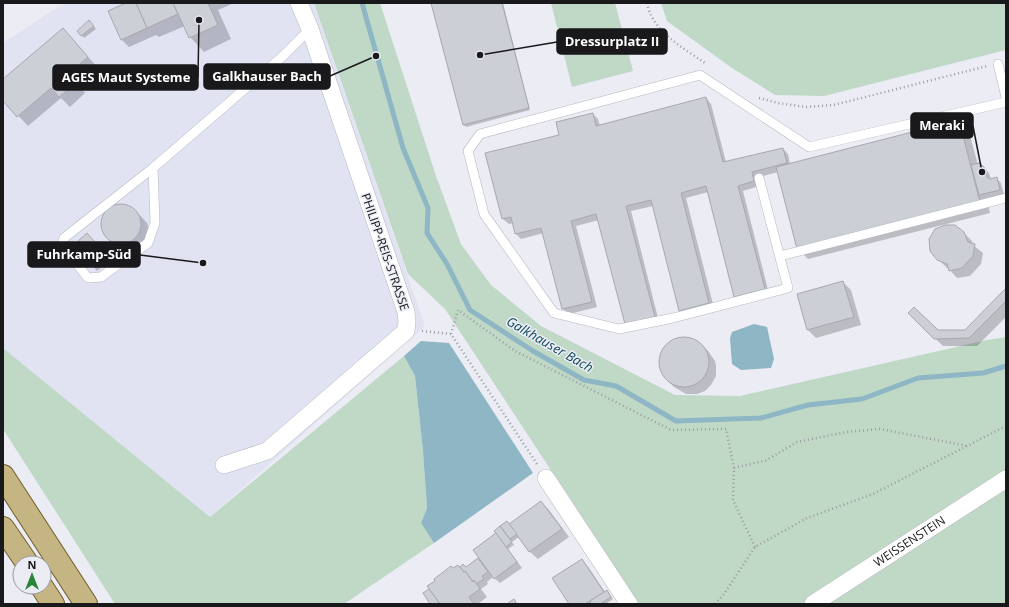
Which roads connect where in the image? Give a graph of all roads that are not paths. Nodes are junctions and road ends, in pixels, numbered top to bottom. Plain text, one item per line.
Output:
1 (299, 3) edge
2 (310, 29) junction
3 (998, 64) road end
4 (1006, 97) edge
5 (1006, 102) edge
6 (153, 168) junction
7 (759, 178) dead end
8 (1006, 198) edge
9 (780, 256) junction
10 (224, 465) dead end
11 (3, 476) edge
12 (546, 478) road end
13 (1006, 479) edge
14 (3, 528) edge
15 (22, 555) edge
16 (47, 595) edge
17 (53, 604) edge
18 (86, 604) edge
19 (629, 604) edge
20 (813, 604) edge

1 - 2 street, PHILIPP-REIS-STRASSE
2 - 6 lane
2 - 10 street, PHILIPP-REIS-STRASSE
3 - 4 lane
5 - 9 lane
6 - 6 lane
7 - 9 lane
8 - 9 lane
11 - 18 main road
12 - 19 street
13 - 20 street, WEISSENSTEIN
14 - 15 main road
16 - 17 main road

